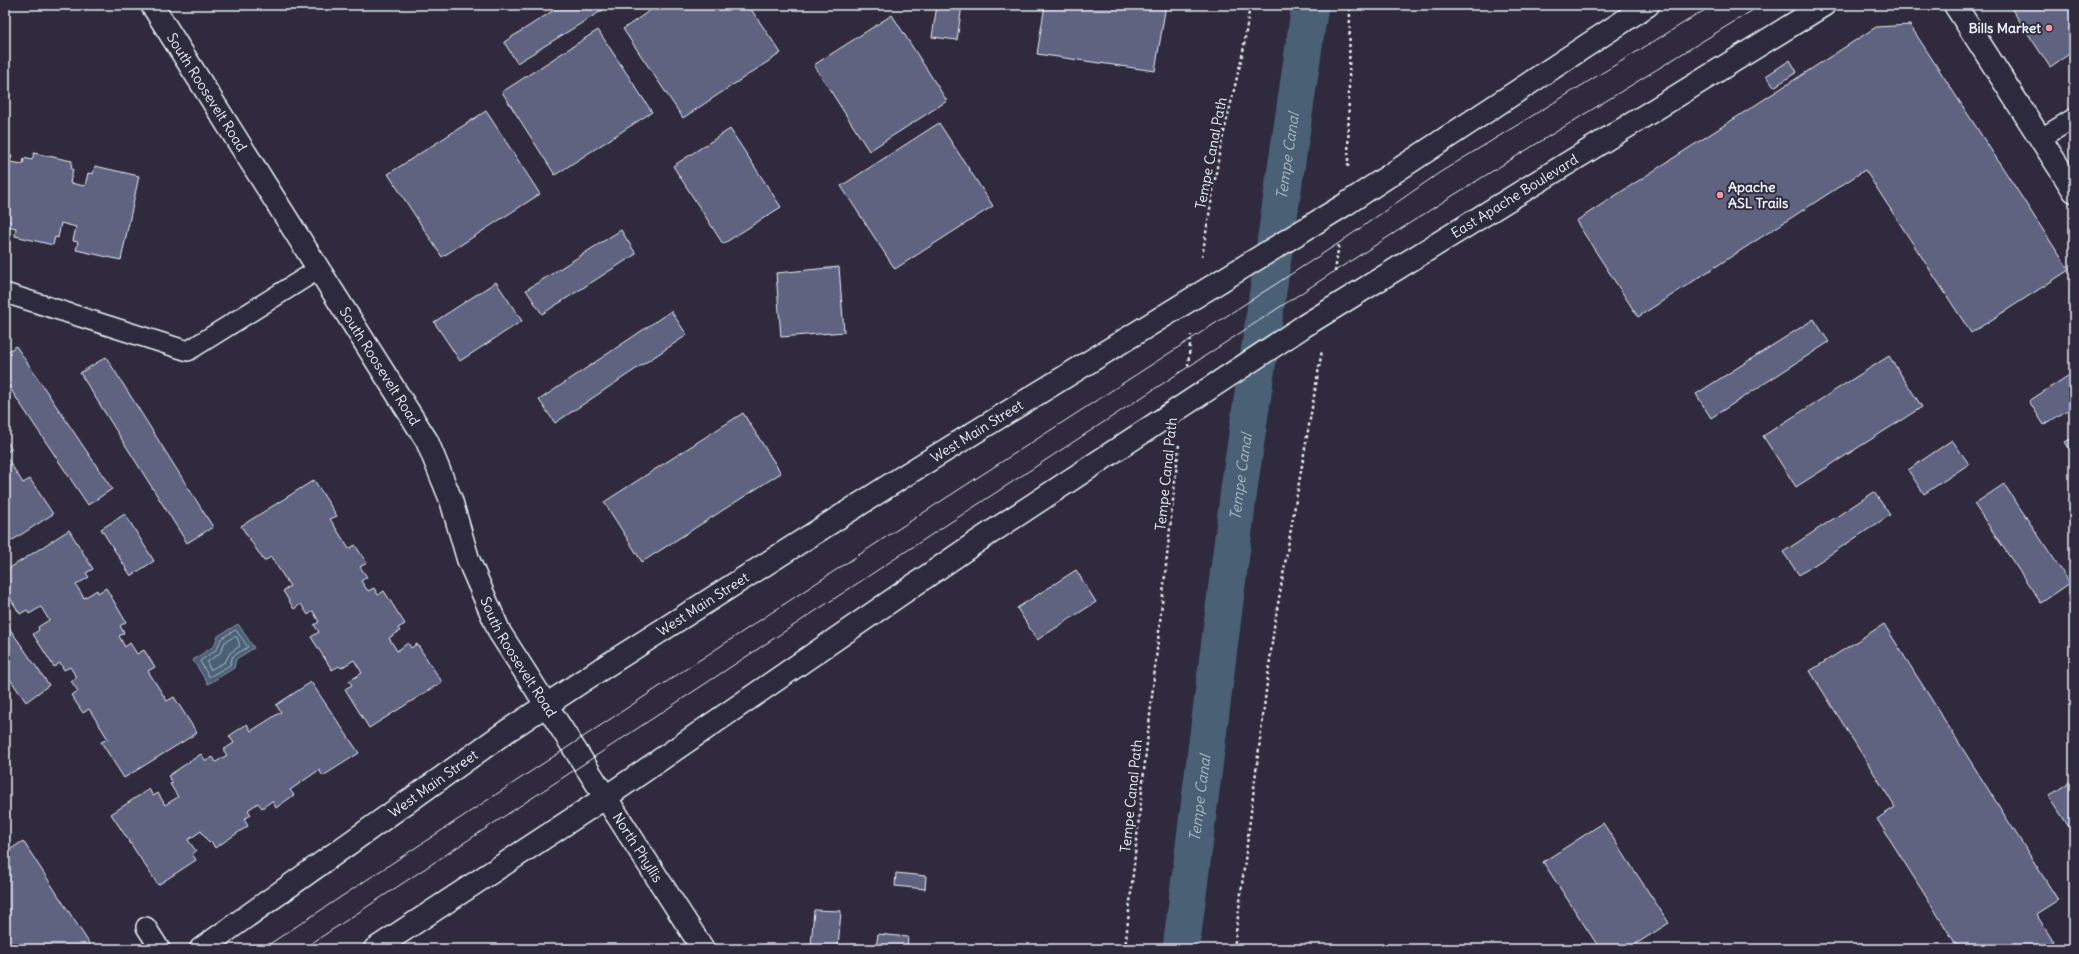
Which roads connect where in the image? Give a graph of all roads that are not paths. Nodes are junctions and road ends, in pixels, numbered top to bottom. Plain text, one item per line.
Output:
1 (152, 5) edge
2 (1648, 5) edge
3 (1824, 5) edge
4 (1955, 5) edge
5 (2074, 118) edge
6 (2040, 139) junction
7 (2074, 191) edge
8 (319, 269) junction
9 (5, 293) edge
10 (546, 706) junction
11 (572, 745) joint
12 (606, 797) junction
13 (146, 927) dead end
14 (160, 949) edge
15 (201, 949) edge
16 (375, 949) edge
17 (703, 949) edge

1 - 8 main road, South Roosevelt Road
2 - 10 main road, West Main Street
3 - 12 main road, East Apache Boulevard
4 - 6 main road
5 - 6 lane
6 - 7 main road
8 - 9 lane
8 - 10 main road, South Roosevelt Road
10 - 11 main road, South Roosevelt Road
10 - 15 main road, West Main Street
11 - 12 main road, North Phyllis
12 - 16 main road
12 - 17 main road, North Phyllis
13 - 14 lane

